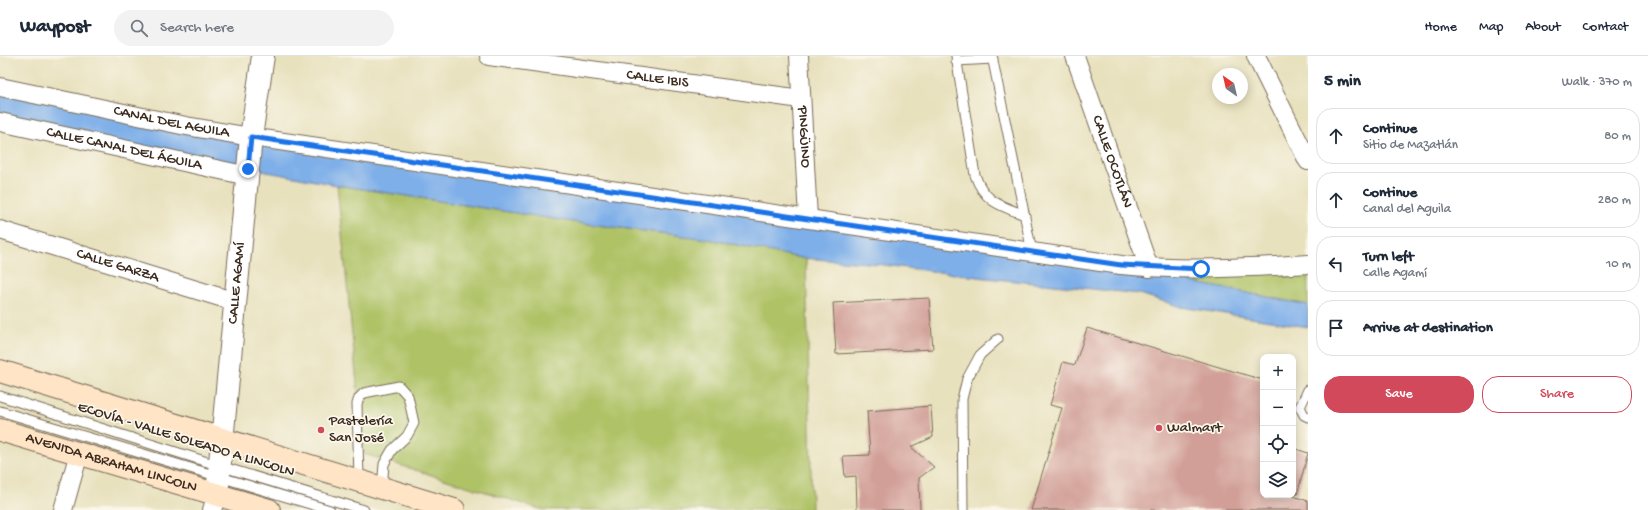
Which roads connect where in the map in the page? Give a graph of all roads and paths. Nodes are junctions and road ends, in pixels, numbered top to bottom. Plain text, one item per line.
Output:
1 (263, 56) edge
2 (489, 56) edge
3 (799, 56) edge
4 (1075, 56) edge
5 (1256, 56) edge
6 (993, 58) edge
7 (956, 59) edge
8 (0, 87) edge
9 (801, 99) junction
10 (0, 122) edge
11 (250, 142) junction
12 (1308, 161) edge
13 (248, 173) junction
14 (1025, 215) junction
15 (808, 218) junction
16 (0, 230) edge
17 (1032, 252) junction
18 (1308, 264) edge
19 (1149, 268) junction
20 (236, 302) junction
21 (998, 339) dead end
22 (0, 371) edge
23 (1308, 390) edge
24 (0, 396) edge
25 (0, 411) edge
26 (1308, 417) edge
27 (0, 430) edge
28 (222, 438) junction
29 (79, 453) junction
30 (359, 480) junction
31 (217, 487) edge
32 (382, 488) junction
33 (62, 510) edge
34 (269, 510) edge
35 (330, 510) edge
36 (364, 510) edge
37 (454, 510) edge
38 (963, 510) edge

1 - 11 street, CALLE AGAMÍ
2 - 9 street, CALLE IBIS
3 - 9 street, PINGÜINO
4 - 19 street, CALLE OCOTLÁN
5 - 12 street
6 - 7 lane
6 - 14 lane
7 - 14 lane
8 - 11 street, CANAL DEL AGUILA
9 - 15 street, PINGÜINO
10 - 13 street, CALLE CANAL DEL ÁGUILA
11 - 13 street, CALLE AGAMÍ
11 - 15 street, CANAL DEL AGUILA
13 - 20 street, CALLE AGAMÍ
14 - 17 lane
15 - 17 street, CANAL DEL AGUILA
16 - 20 street, CALLE GARZA
17 - 19 street, CANAL DEL AGUILA
18 - 19 street, CANAL DEL AGUILA
20 - 28 street, CALLE AGAMÍ
21 - 38 lane
22 - 28 main road
23 - 26 lane
24 - 31 lane, ECOVÍA - VALLE SOLEADO A LINCOLN
25 - 31 lane
27 - 29 main road, AVENIDA ABRAHAM LINCOLN
28 - 30 main road
28 - 31 street, CALLE AGAMÍ
29 - 31 main road, AVENIDA ABRAHAM LINCOLN
29 - 33 street
30 - 32 main road
30 - 32 lane
31 - 34 main road, AVENIDA ABRAHAM LINCOLN
31 - 35 lane
31 - 36 lane, ECOVÍA - VALLE SOLEADO A LINCOLN
32 - 37 main road

